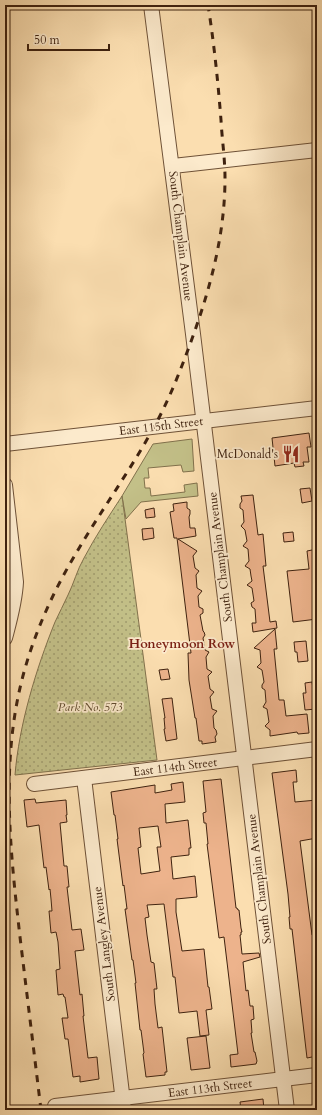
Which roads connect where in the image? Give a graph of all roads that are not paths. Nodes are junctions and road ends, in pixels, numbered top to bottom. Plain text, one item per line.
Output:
1 (151, 5) edge
2 (317, 150) edge
3 (173, 166) junction
4 (317, 408) edge
5 (204, 421) junction
6 (5, 444) edge
7 (5, 485) edge
8 (5, 638) edge
9 (317, 750) edge
10 (244, 758) junction
11 (84, 778) junction
12 (34, 784) dead end
13 (317, 1075) edge
14 (283, 1079) junction
15 (123, 1104) edge
16 (55, 1106) dead end
17 (287, 1110) edge

1 - 3 street, South Champlain Avenue
2 - 3 street
3 - 5 street, South Champlain Avenue
4 - 5 street, East 115th Street
5 - 6 street, East 115th Street
5 - 10 street, South Champlain Avenue
7 - 8 street
9 - 10 street, East 114th Street
10 - 11 street, East 114th Street
10 - 14 street, South Champlain Avenue
11 - 12 street, East 114th Street
11 - 15 street, South Langley Avenue
13 - 14 street, East 113th Street
14 - 15 street, East 113th Street
14 - 17 street, South Champlain Avenue
15 - 16 street, East 113th Street

